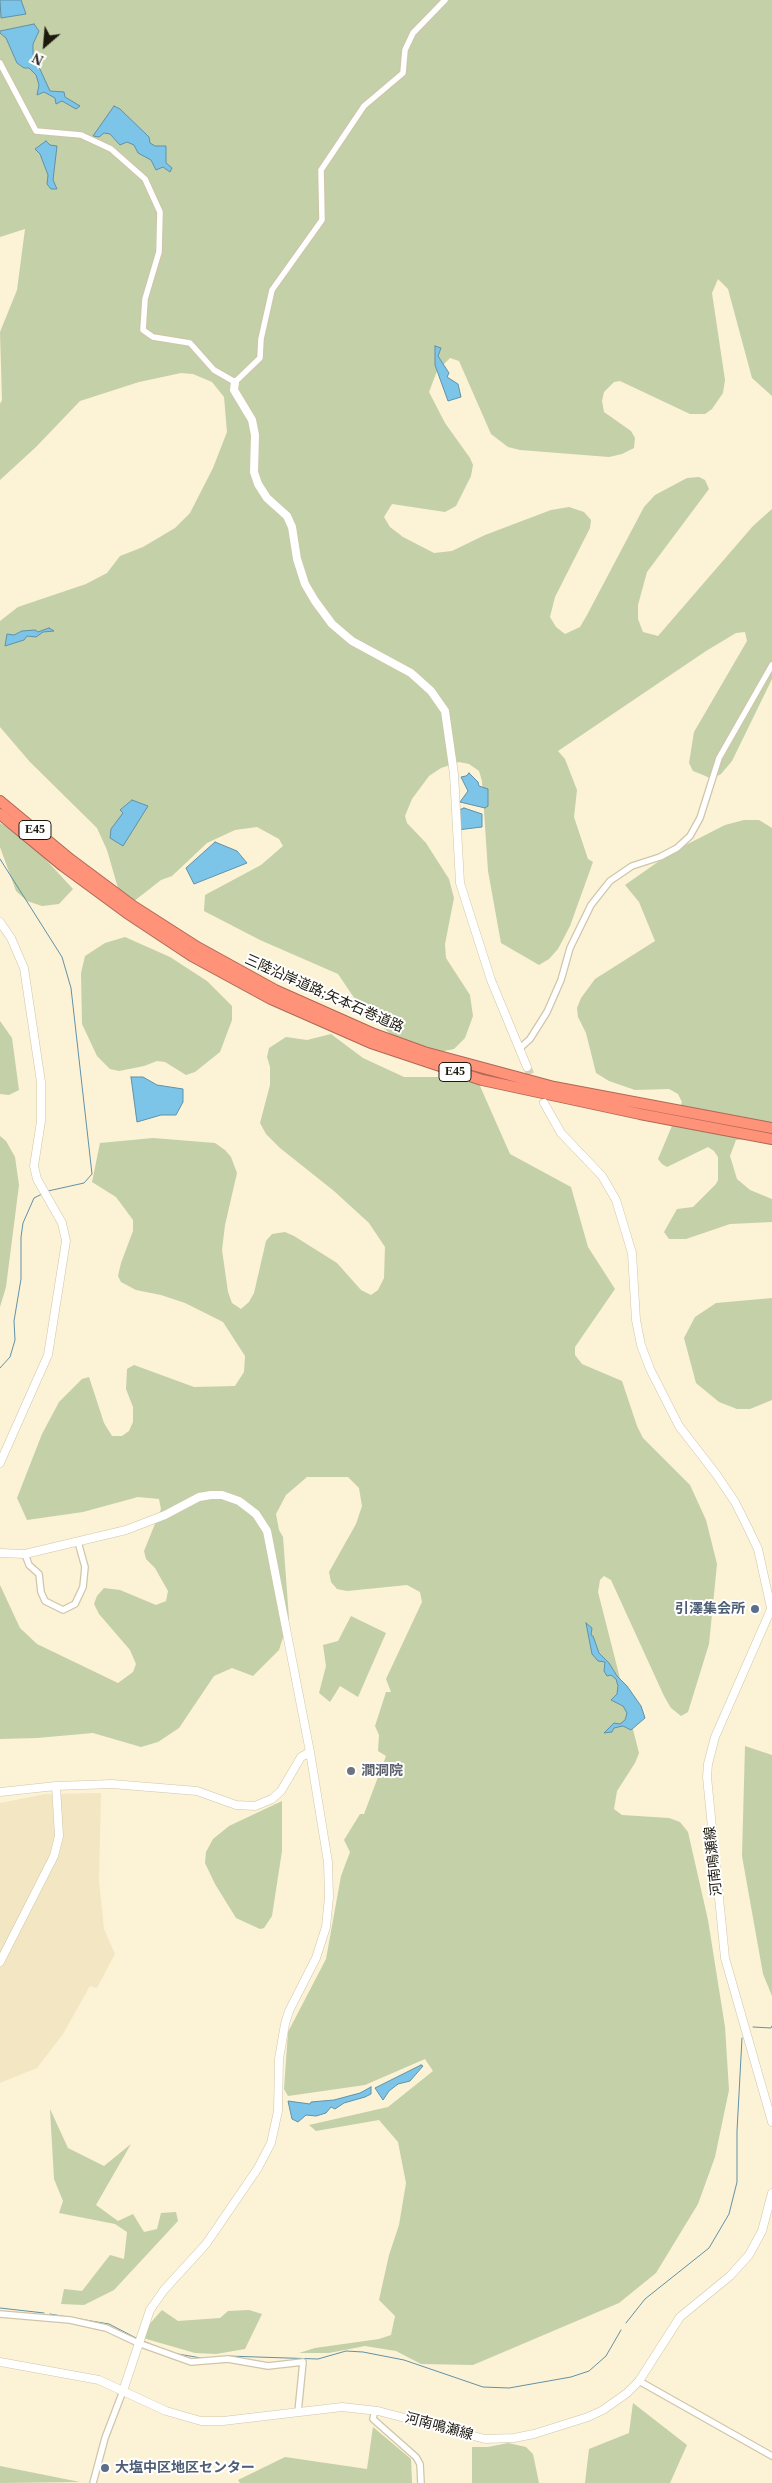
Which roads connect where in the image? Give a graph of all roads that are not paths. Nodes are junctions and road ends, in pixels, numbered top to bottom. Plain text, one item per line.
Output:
1 (446, 0) edge
2 (0, 64) edge
3 (235, 382) junction
4 (772, 665) edge
5 (0, 801) edge
6 (0, 814) edge
7 (66, 862) junction
8 (0, 922) edge
9 (164, 932) junction
10 (519, 1049) junction
11 (526, 1067) tunnel mouth
12 (544, 1103) tunnel mouth
13 (772, 1128) edge
14 (772, 1139) edge
15 (0, 1463) edge
16 (78, 1542) junction
17 (0, 1553) edge
18 (25, 1554) junction
19 (772, 1607) edge
20 (310, 1752) junction
21 (56, 1786) junction
22 (0, 1792) edge
23 (0, 1962) edge
24 (772, 2122) edge
25 (772, 2193) edge
26 (0, 2314) edge
27 (138, 2343) junction
28 (0, 2362) edge
29 (639, 2380) junction
30 (124, 2391) junction
31 (375, 2410) junction
32 (298, 2412) junction
33 (772, 2456) edge
34 (93, 2483) edge
35 (421, 2483) edge

1 - 3 street
2 - 3 street
3 - 10 street
4 - 10 street
5 - 7 highway, 三陸沿岸道路;矢本石巻道路 / E45
6 - 7 highway, 三陸沿岸道路;矢本石巻道路 / E45
7 - 9 highway, 三陸沿岸道路;矢本石巻道路 / E45
8 - 15 street
9 - 13 highway, 三陸沿岸道路;矢本石巻道路 / E45
9 - 14 highway, 三陸沿岸道路;矢本石巻道路 / E45
10 - 11 street
12 - 19 street
16 - 18 street
16 - 18 street
16 - 20 street
17 - 18 street
19 - 24 street, 河南鳴瀬線
20 - 21 street
20 - 27 street
21 - 22 street
21 - 23 street
25 - 29 street, 河南鳴瀬線
26 - 27 street
27 - 30 street
27 - 32 street
28 - 30 street, 河南鳴瀬線
29 - 31 street, 河南鳴瀬線
29 - 33 street
30 - 32 street, 河南鳴瀬線
30 - 34 street
31 - 32 street, 河南鳴瀬線
31 - 35 street

